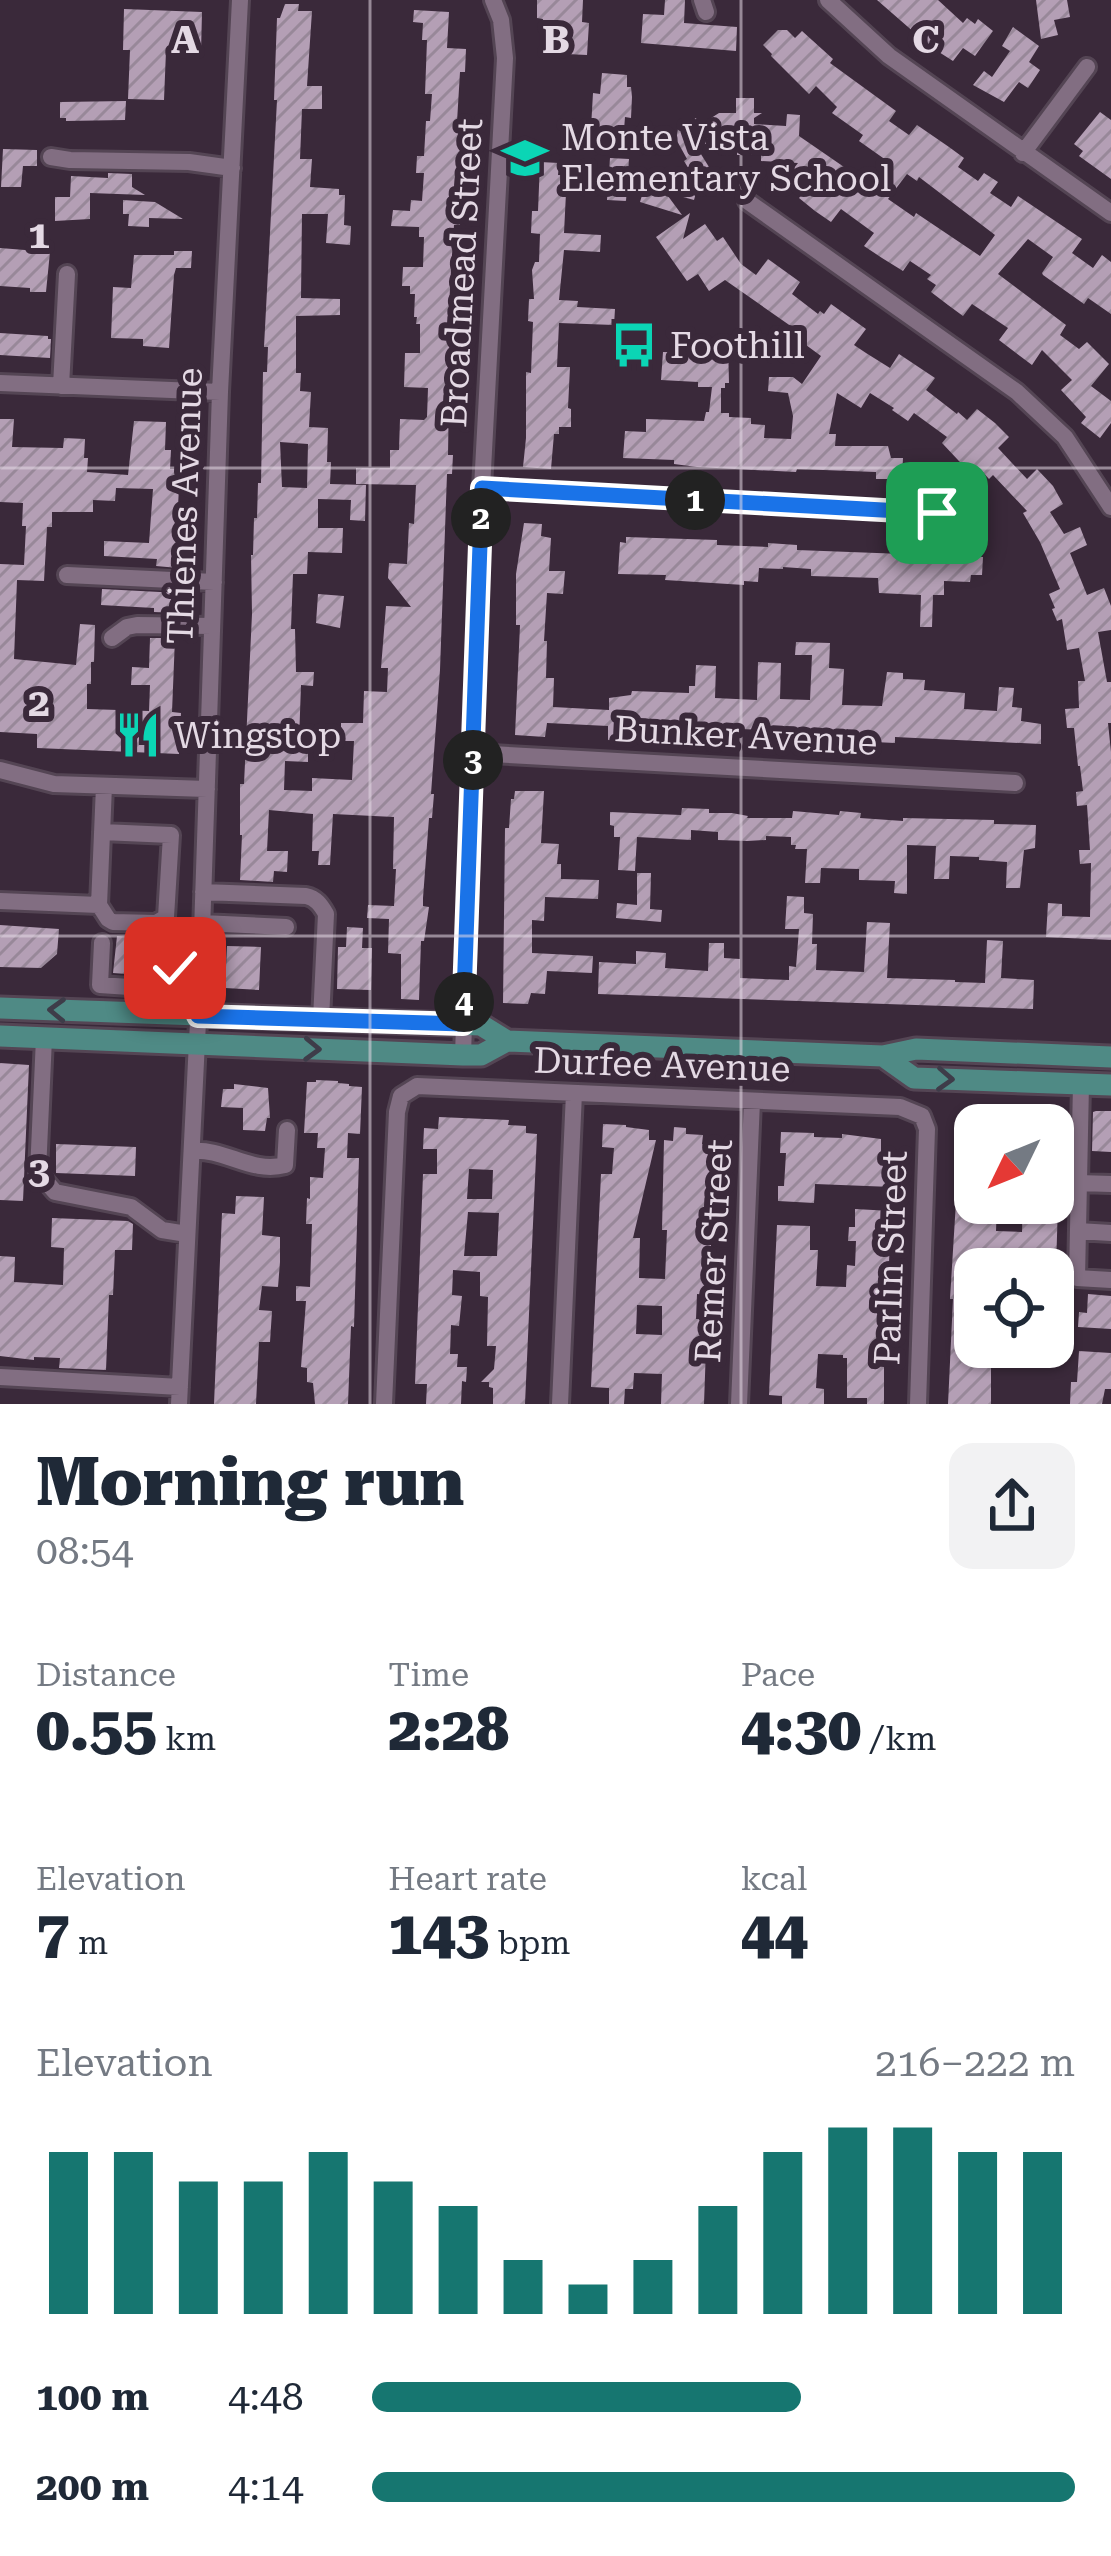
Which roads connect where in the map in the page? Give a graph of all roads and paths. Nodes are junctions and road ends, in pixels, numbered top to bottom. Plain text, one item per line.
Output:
1 (240, 0) edge
2 (493, 0) edge
3 (828, 0) edge
4 (1087, 67) dead end
5 (1024, 153) junction
6 (51, 157) dead end
7 (232, 168) junction
8 (747, 201) dead end
9 (1111, 213) edge
10 (67, 274) dead end
11 (0, 383) edge
12 (62, 386) junction
13 (220, 392) junction
14 (1105, 482) edge
15 (482, 488) junction
16 (1111, 507) edge
17 (937, 513) dead end
18 (67, 575) dead end
19 (214, 581) junction
20 (212, 626) junction
21 (112, 638) dead end
22 (473, 753) junction
23 (0, 770) edge
24 (1015, 783) dead end
25 (104, 786) junction
26 (207, 789) junction
27 (102, 832) junction
28 (203, 892) junction
29 (0, 901) edge
30 (99, 905) junction
31 (202, 923) junction
32 (286, 927) dead end
33 (102, 944) dead end
34 (201, 961) junction
35 (0, 1008) edge
36 (198, 1016) junction
37 (321, 1020) junction
38 (463, 1024) junction
39 (0, 1036) edge
40 (44, 1037) junction
41 (507, 1041) junction
42 (196, 1044) junction
43 (463, 1055) junction
44 (883, 1056) junction
45 (1111, 1058) edge
46 (1081, 1084) junction
47 (1111, 1085) edge
48 (574, 1093) junction
49 (752, 1101) junction
50 (922, 1116) joint
51 (286, 1130) dead end
52 (192, 1151) junction
53 (1079, 1183) junction
54 (1111, 1184) edge
55 (1078, 1231) junction
56 (1111, 1233) edge
57 (188, 1234) junction
58 (1111, 1280) edge
59 (0, 1377) edge
60 (179, 1395) edge
61 (384, 1404) edge
62 (560, 1404) edge
63 (739, 1404) edge
64 (918, 1404) edge

1 - 7 street, Thienes Avenue
2 - 15 street, Broadmead Street
3 - 5 street
4 - 5 street
5 - 9 street
6 - 7 street
7 - 13 street, Thienes Avenue
8 - 14 street
10 - 12 street
11 - 12 street
12 - 13 street
13 - 19 street, Thienes Avenue
14 - 16 street
15 - 17 street
15 - 22 street, Broadmead Street
18 - 19 street
19 - 20 street, Thienes Avenue
20 - 21 street
20 - 26 street, Thienes Avenue
22 - 24 street, Bunker Avenue
22 - 38 street, Broadmead Street
23 - 25 street
25 - 26 street
25 - 27 street
26 - 28 street, Thienes Avenue
27 - 30 street
27 - 30 street
28 - 31 street, Thienes Avenue
28 - 37 street
29 - 30 street
31 - 32 street
31 - 34 street, Thienes Avenue
33 - 34 street
34 - 36 street, Thienes Avenue
36 -> 35 main road, Durfee Avenue
36 - 37 main road, Durfee Avenue
36 - 42 street, Thienes Avenue
37 - 38 main road, Durfee Avenue
38 - 41 main road, Durfee Avenue
38 - 43 street, Broadmead Street
39 - 40 main road, Durfee Avenue
40 - 42 main road, Durfee Avenue
40 - 57 street
41 - 43 main road, Durfee Avenue
41 - 44 main road, Durfee Avenue
42 -> 43 main road, Durfee Avenue
42 - 52 street
44 - 45 main road, Durfee Avenue
44 -> 46 main road, Durfee Avenue
46 - 47 main road, Durfee Avenue
46 - 53 street
48 - 49 street, Durfee Avenue
48 - 61 street, Durfee Avenue
48 - 62 street
49 - 50 street, Durfee Avenue
49 - 63 street, Remer Street
50 - 64 street, Parlin Street
51 - 52 street
52 - 57 street
53 - 54 street
53 - 55 street
55 - 56 street
55 - 58 street
57 - 60 street
59 - 60 street

